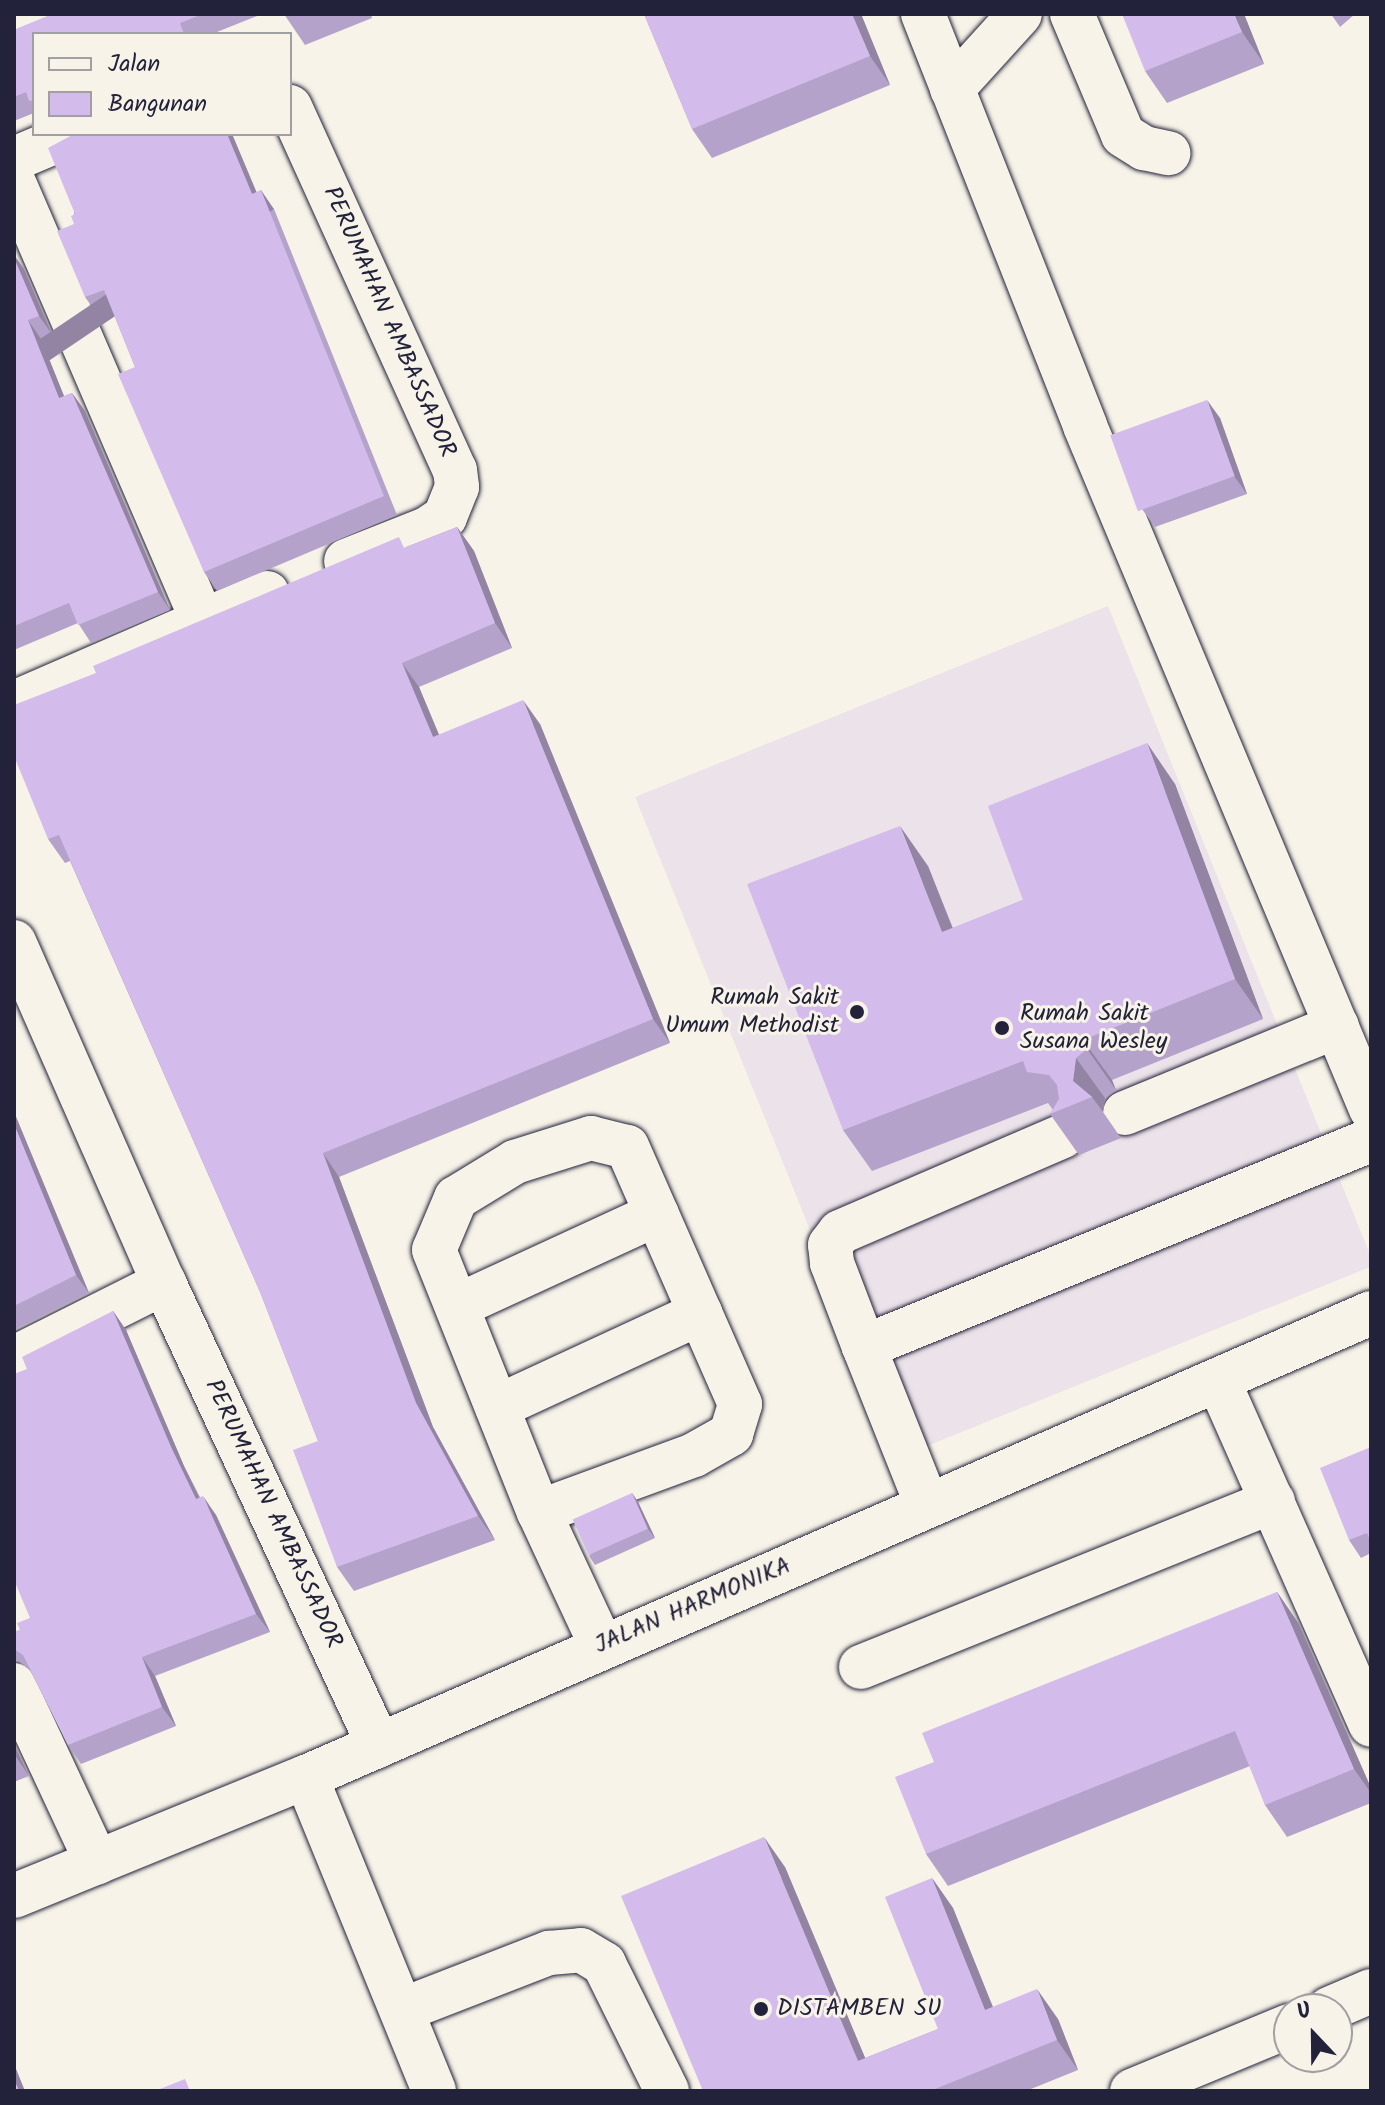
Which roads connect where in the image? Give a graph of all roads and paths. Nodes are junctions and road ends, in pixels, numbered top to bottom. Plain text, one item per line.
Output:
1 (923, 14) edge
2 (1020, 14) edge
3 (1072, 14) edge
4 (952, 89) junction
5 (292, 111) edge
6 (68, 136) edge
7 (1168, 153) dead end
8 (14, 159) edge
9 (14, 183) edge
10 (202, 620) junction
11 (14, 703) edge
12 (14, 942) edge
13 (1337, 1026) junction
14 (1371, 1109) edge
15 (1125, 1113) dead end
16 (1063, 1136) edge
17 (1371, 1140) edge
18 (657, 1214) junction
19 (164, 1283) junction
20 (457, 1306) junction
21 (700, 1313) junction
22 (1371, 1313) edge
23 (864, 1347) junction
24 (14, 1358) edge
25 (1218, 1380) junction
26 (497, 1407) junction
27 (1273, 1501) junction
28 (927, 1505) junction
29 (539, 1512) junction
30 (601, 1645) junction
31 (861, 1667) dead end
32 (14, 1685) edge
33 (1371, 1725) edge
34 (379, 1746) junction
35 (306, 1777) junction
36 (97, 1863) junction
37 (14, 1896) edge
38 (402, 2010) junction
39 (1273, 2033) edge
40 (434, 2091) edge
41 (667, 2091) edge
42 (1132, 2091) edge

1 - 4 street
2 - 4 street
3 - 7 street
4 - 13 street
5 - 10 street, PERUMAHAN AMBASSADOR
6 - 8 street
9 - 10 street
10 - 11 street, PERUMAHAN AMBASSADOR
12 - 19 street, PERUMAHAN AMBASSADOR
13 - 14 street
13 - 15 street
16 - 23 street
17 - 23 street
18 - 20 street
18 - 20 street
18 - 21 street
19 - 24 street
19 - 34 street, PERUMAHAN AMBASSADOR
20 - 26 street
21 - 26 street
21 - 29 street
22 - 25 street, JALAN HARMONIKA
23 - 28 street
25 - 27 street
25 - 28 street, JALAN HARMONIKA
26 - 29 street
27 - 31 street
27 - 33 street
28 - 30 street, JALAN HARMONIKA
29 - 30 street
30 - 34 street, JALAN HARMONIKA
32 - 36 street
34 - 35 street, JALAN HARMONIKA
35 - 36 street, JALAN HARMONIKA
35 - 38 street
36 - 37 street, JALAN HARMONIKA
38 - 40 street
38 - 41 street
39 - 42 street

